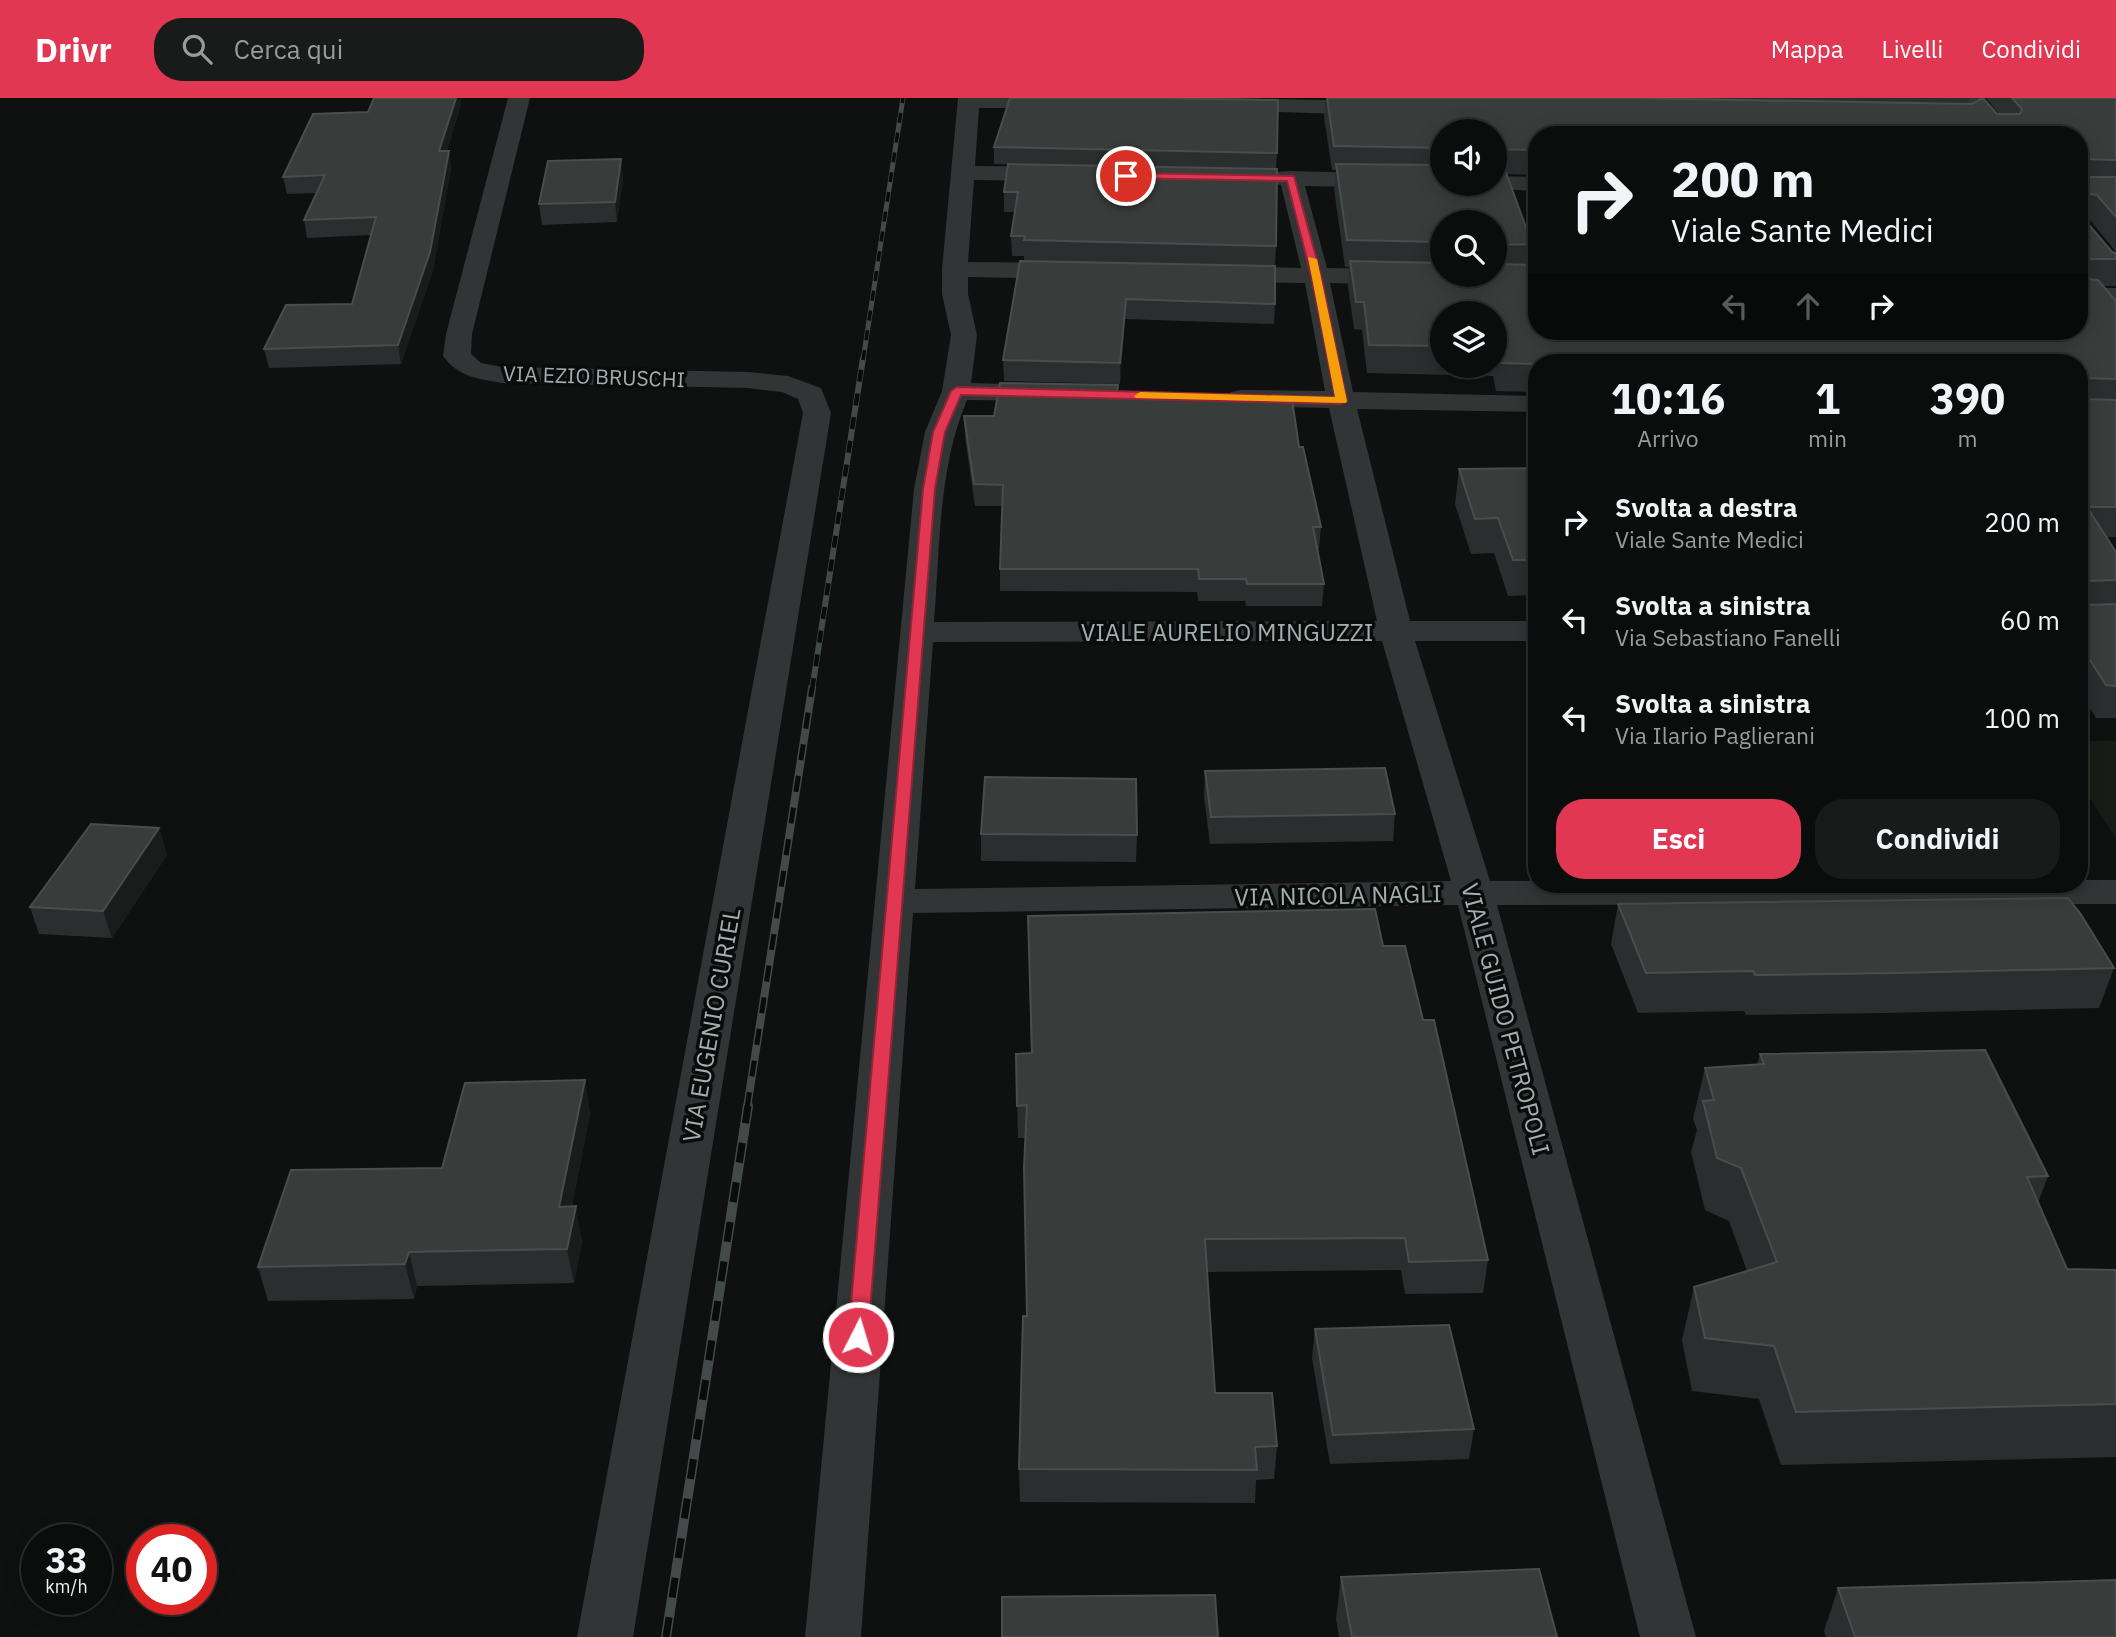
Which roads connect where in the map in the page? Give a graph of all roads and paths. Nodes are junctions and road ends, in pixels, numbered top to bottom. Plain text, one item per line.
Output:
1 (519, 98) edge
2 (1973, 98) edge
3 (969, 99) edge
4 (1284, 102) edge
5 (1079, 103) edge
6 (1202, 105) edge
7 (1392, 108) edge
8 (1996, 126) edge
9 (962, 173) junction
10 (1085, 175) edge
11 (1250, 177) edge
12 (1291, 178) junction
13 (1430, 182) edge
14 (1507, 183) edge
15 (1528, 184) edge
16 (955, 270) junction
17 (1094, 272) edge
18 (1205, 273) edge
19 (1316, 275) junction
20 (1426, 278) edge
21 (2088, 296) edge
22 (2116, 296) edge
23 (957, 391) junction
24 (1080, 394) edge
25 (1218, 398) edge
26 (1341, 401) junction
27 (1528, 404) edge
28 (817, 413) joint
29 (1528, 631) edge
30 (918, 632) junction
31 (1396, 633) junction
32 (2088, 892) edge
33 (2116, 892) edge
34 (1474, 893) junction
35 (1528, 893) edge
36 (895, 901) junction
37 (605, 1637) edge
38 (833, 1637) edge
39 (1668, 1637) edge

1 - 28 street, VIA EZIO BRUSCHI
2 - 8 street
3 - 5 street
3 - 9 street
4 - 6 street
4 - 7 street
9 - 10 street
9 - 16 street
11 - 12 street
12 - 13 street
12 - 19 street, VIALE GUIDO PETROPOLI
14 - 15 street
16 - 17 street
16 - 23 street
18 - 19 street
19 - 20 street
19 - 26 street, VIALE GUIDO PETROPOLI
21 - 22 street
23 - 24 street
23 - 30 street
25 - 26 street
26 - 27 street
26 - 31 street, VIALE GUIDO PETROPOLI
28 - 37 street, VIA EUGENIO CURIEL
29 - 31 street, VIALE AURELIO MINGUZZI
30 - 31 street, VIALE AURELIO MINGUZZI
30 - 36 street
31 - 34 street, VIALE GUIDO PETROPOLI
32 - 33 street, VIA NICOLA NAGLI
34 - 35 street, VIA NICOLA NAGLI
34 - 36 street, VIA NICOLA NAGLI
34 - 39 street, VIALE GUIDO PETROPOLI
36 - 38 street

